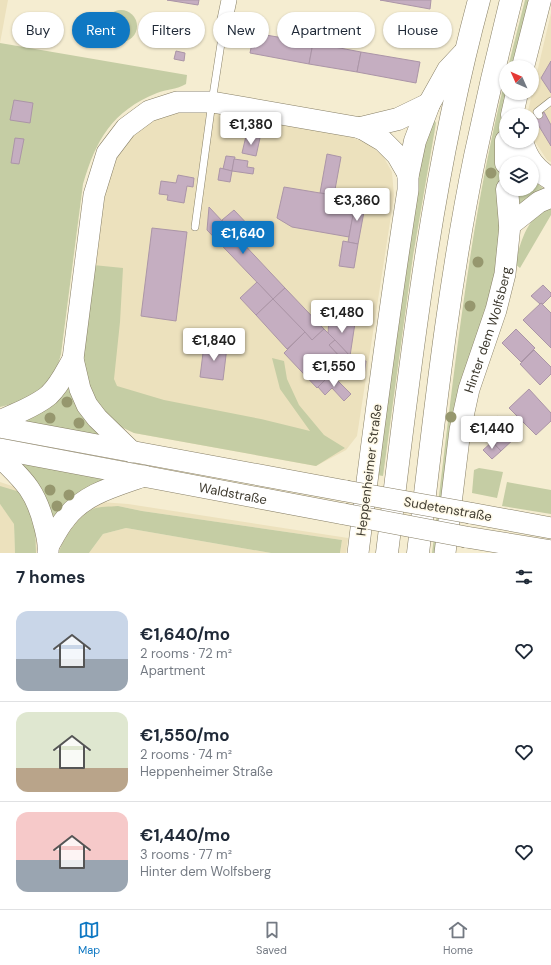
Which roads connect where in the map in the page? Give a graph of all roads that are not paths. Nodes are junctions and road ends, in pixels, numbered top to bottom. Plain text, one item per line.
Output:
1 (229, 0) edge
2 (479, 0) edge
3 (511, 0) edge
4 (540, 0) edge
5 (226, 12) edge
6 (220, 48) edge
7 (465, 52) junction
8 (525, 60) edge
9 (551, 101) edge
10 (212, 102) junction
11 (429, 104) junction
12 (539, 110) edge
13 (360, 128) junction
14 (524, 148) edge
15 (408, 174) junction
16 (551, 179) edge
17 (508, 196) edge
18 (551, 197) edge
19 (510, 225) junction
20 (195, 227) dead end
21 (73, 359) junction
22 (0, 421) edge
23 (0, 427) edge
24 (0, 449) edge
25 (132, 452) junction
26 (0, 457) edge
27 (144, 476) junction
28 (346, 491) joint
29 (551, 528) edge
30 (466, 537) joint
31 (48, 549) edge
32 (551, 551) edge
33 (358, 553) edge
34 (387, 553) edge
35 (418, 553) edge
36 (445, 553) edge

1 - 5 street
2 - 7 highway
3 - 35 highway
4 - 8 highway
6 - 10 lane
7 - 11 highway
7 - 34 highway
9 - 12 lane
10 - 13 main road
10 - 20 lane
10 - 21 main road
11 - 13 highway
11 - 15 highway
13 - 15 main road
14 - 16 highway
15 - 33 main road, Heppenheimer Straße
17 - 19 highway
18 - 19 main road
19 - 36 main road, Hinter dem Wolfsberg
21 - 22 main road
21 - 25 main road
23 - 25 main road, Waldstraße
24 - 27 main road, Waldstraße
25 - 28 main road, Waldstraße
26 - 31 main road
27 - 30 main road, Waldstraße, bridge
27 - 31 main road
28 - 29 main road, Sudetenstraße, bridge
30 - 32 main road, Sudetenstraße

